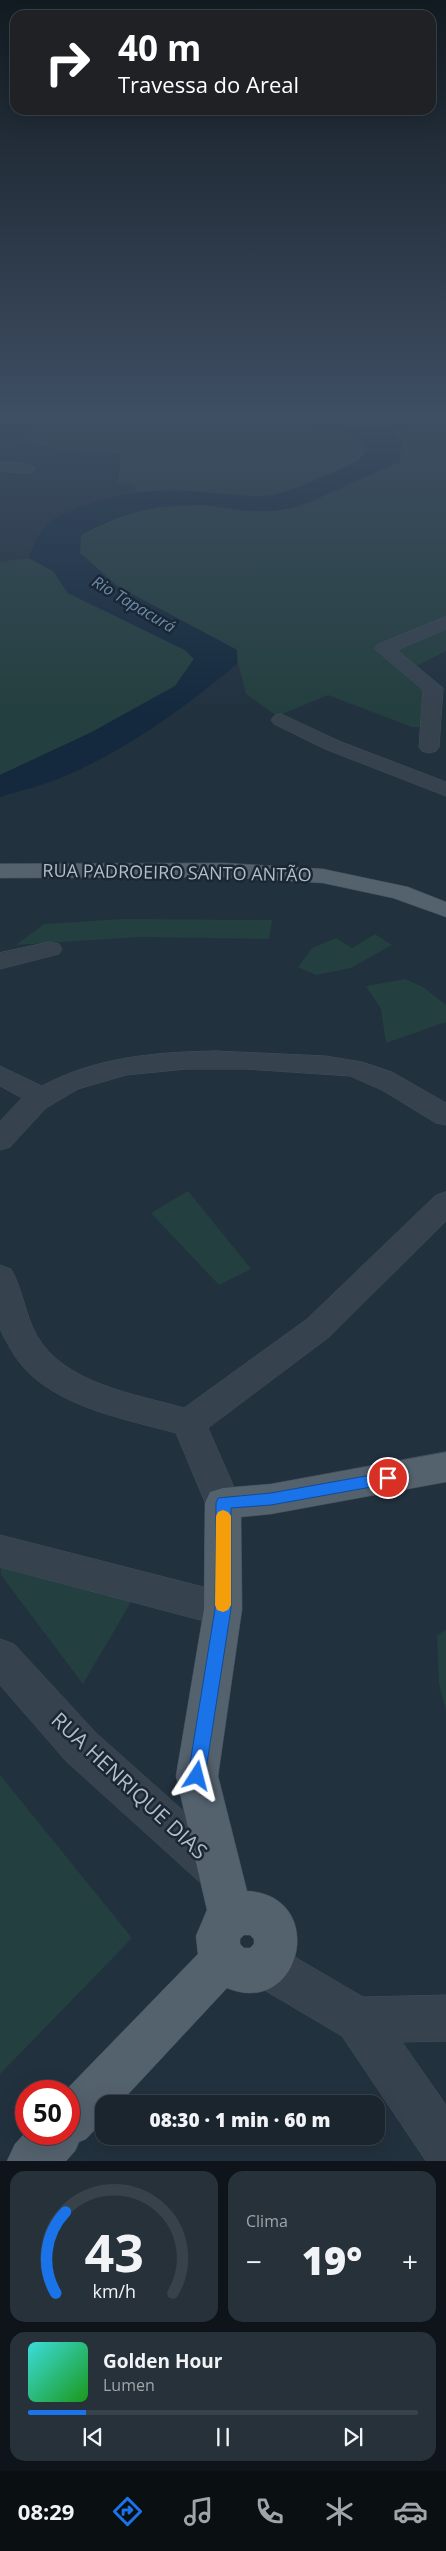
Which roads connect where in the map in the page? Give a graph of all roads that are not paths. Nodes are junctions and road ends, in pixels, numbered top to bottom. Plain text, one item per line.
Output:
1 (446, 622) edge
2 (281, 720) dead end
3 (437, 746) edge
4 (386, 767) junction
5 (446, 790) edge
6 (0, 871) edge
7 (444, 907) edge
8 (50, 949) dead end
9 (0, 961) edge
10 (0, 1075) edge
11 (42, 1097) junction
12 (446, 1116) edge
13 (0, 1140) edge
14 (446, 1203) edge
15 (0, 1277) edge
16 (189, 1423) junction
17 (446, 1467) edge
18 (223, 1503) junction
19 (0, 1551) edge
20 (223, 1609) junction
21 (0, 1657) edge
22 (218, 1870) junction
23 (240, 1947) junction
24 (446, 2018) edge
25 (358, 2020) junction
26 (80, 2111) edge
27 (47, 2145) edge
28 (446, 2147) edge
29 (32, 2161) edge

1 - 3 street
2 - 4 street
3 - 4 street
4 - 5 street
6 - 7 main road, RUA PADROEIRO SANTO ANTÃO
8 - 9 street
10 - 11 street
11 - 12 street
11 - 13 street
14 - 16 street
15 - 16 street
16 - 18 street
17 - 18 main road
18 - 20 main road
19 - 20 street
20 - 22 main road
21 - 22 street, RUA HENRIQUE DIAS
22 - 23 main road
23 - 25 street
23 - 26 main road
24 - 25 street
25 - 28 street
27 - 29 main road

